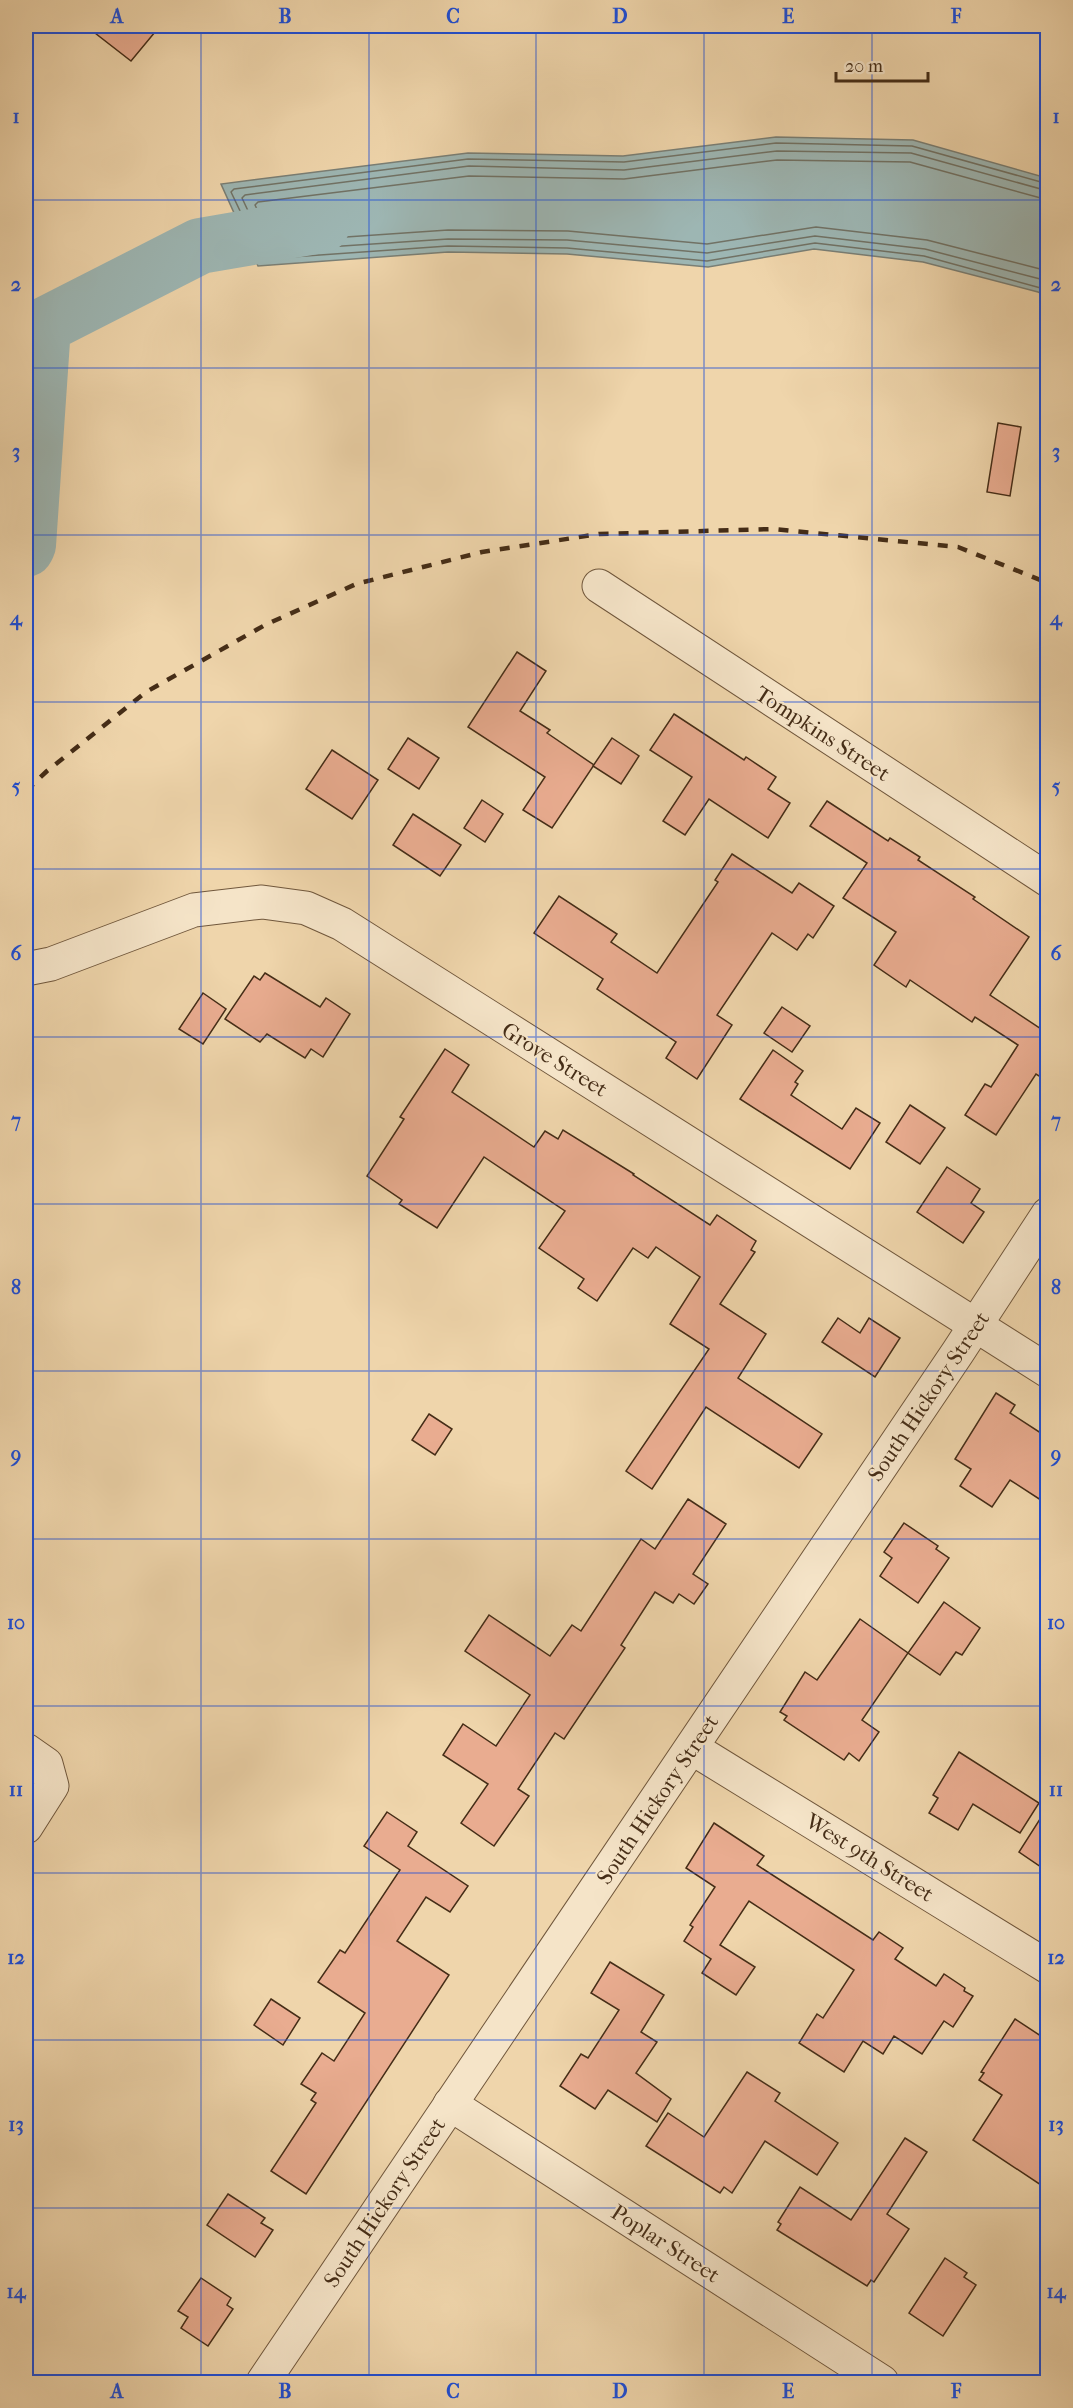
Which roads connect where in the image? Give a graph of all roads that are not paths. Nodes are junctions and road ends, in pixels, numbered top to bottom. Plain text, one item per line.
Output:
1 (598, 586) dead end
2 (1047, 880) edge
3 (26, 969) edge
4 (1047, 1214) edge
5 (975, 1325) junction
6 (1047, 1371) edge
7 (692, 1748) junction
8 (26, 1750) edge
9 (26, 1827) edge
10 (1047, 1967) edge
11 (450, 2104) junction
12 (263, 2382) edge
13 (882, 2382) edge

1 - 2 street, Tompkins Street
3 - 5 street, Grove Street
4 - 5 street, South Hickory Street
5 - 6 street, Grove Street
5 - 7 street, South Hickory Street
7 - 10 street, West 9th Street
7 - 11 street, South Hickory Street
8 - 9 street
11 - 12 street, South Hickory Street
11 - 13 street, Poplar Street

